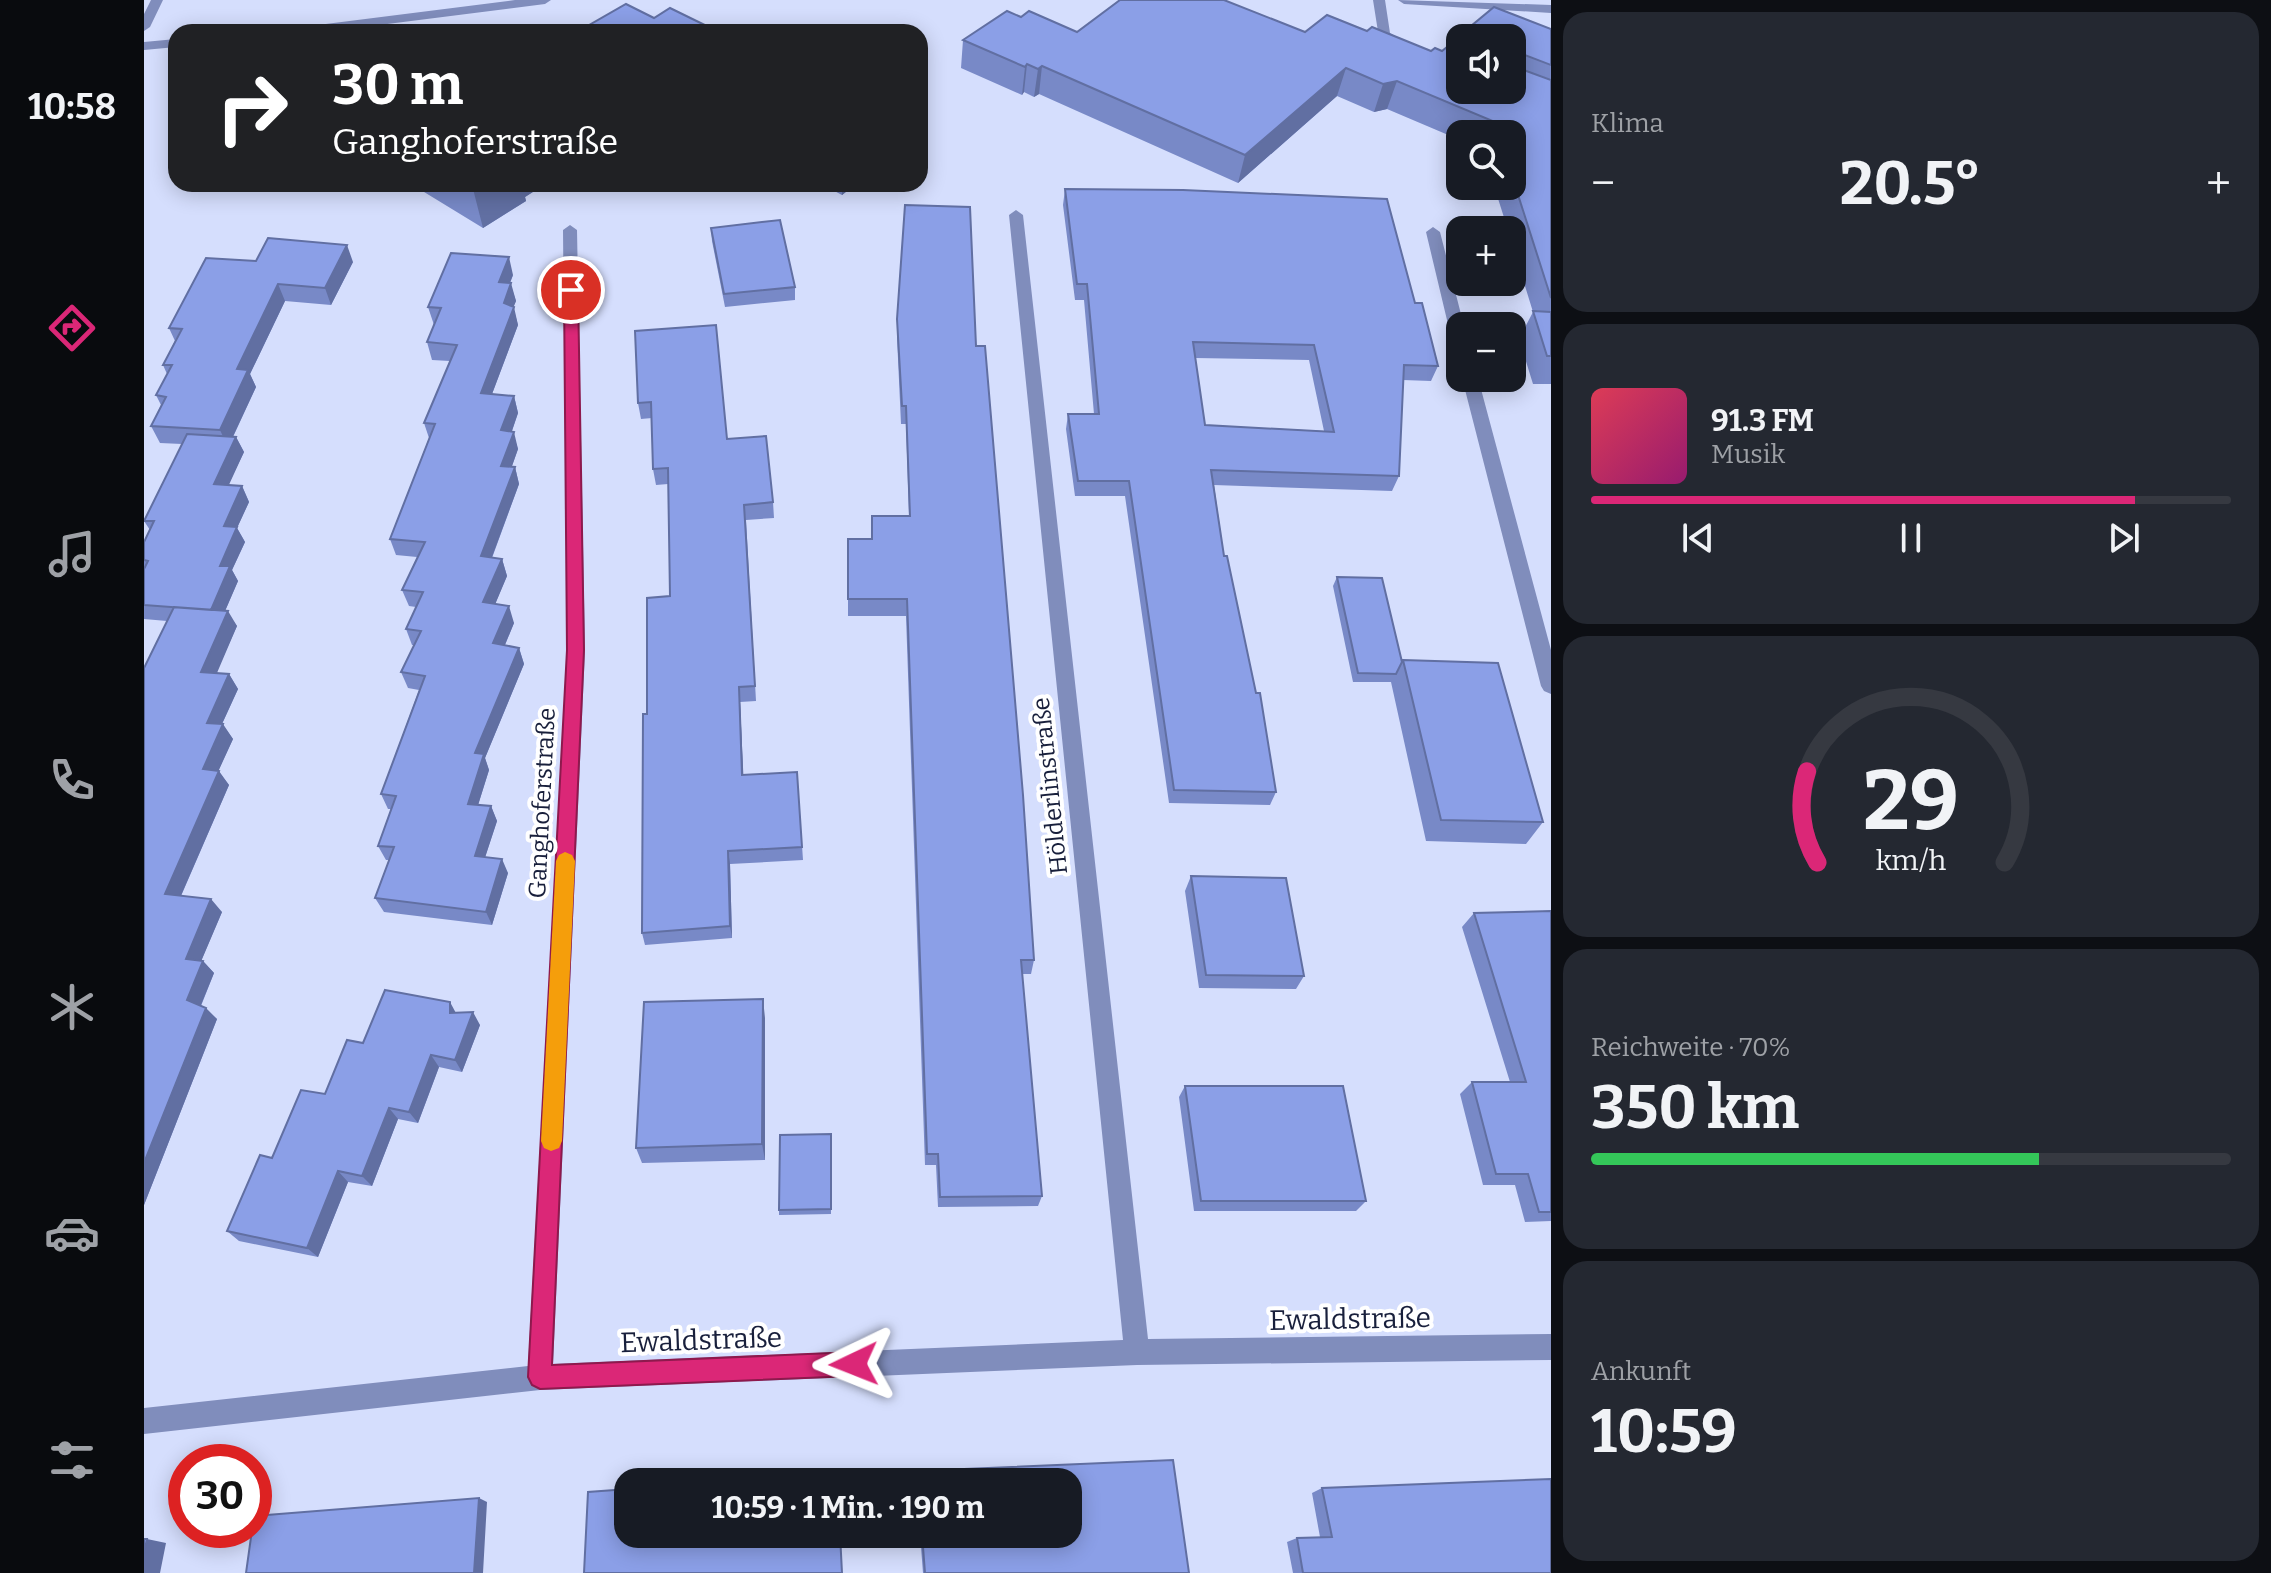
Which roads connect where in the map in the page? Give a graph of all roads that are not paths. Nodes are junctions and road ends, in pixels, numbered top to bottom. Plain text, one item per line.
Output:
1 (157, 0) edge
2 (545, 0) edge
3 (1379, 0) edge
4 (1404, 0) edge
5 (1551, 9) edge
6 (357, 24) edge
7 (144, 27) edge
8 (168, 44) edge
9 (144, 46) edge
10 (1419, 53) edge
11 (1016, 215) dead end
12 (570, 230) dead end
13 (1433, 232) dead end
14 (1453, 312) edge
15 (1474, 392) edge
16 (1551, 686) edge
17 (1551, 1347) edge
18 (1137, 1352) junction
19 (540, 1377) junction
20 (144, 1421) edge

1 - 7 street
2 - 6 street
3 - 10 street
4 - 5 street
8 - 9 street
11 - 18 street, Hölderlinstraße
12 - 19 street, Ganghoferstraße
13 - 14 street
15 - 16 street
17 - 18 street, Ewaldstraße
18 - 19 street, Ewaldstraße
19 - 20 street, Ewaldstraße

